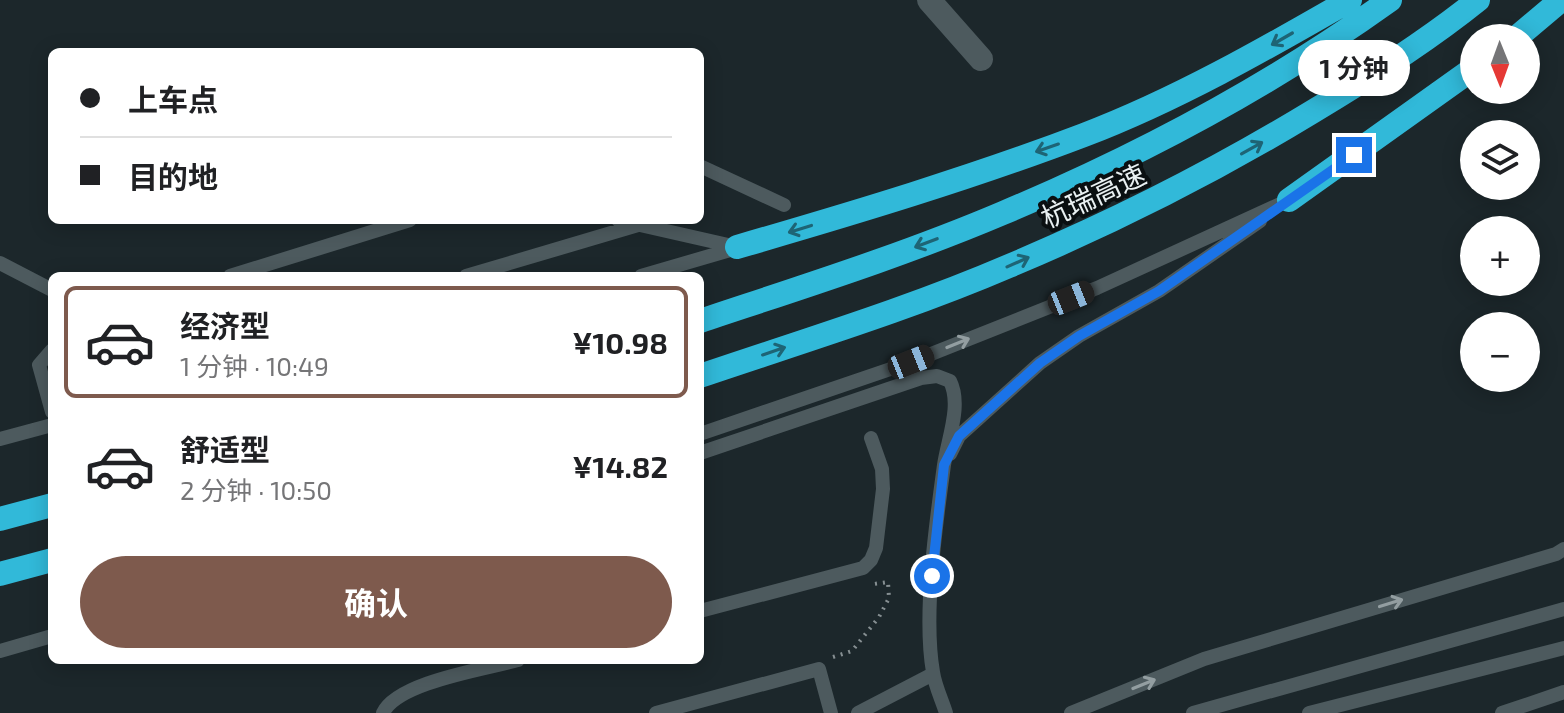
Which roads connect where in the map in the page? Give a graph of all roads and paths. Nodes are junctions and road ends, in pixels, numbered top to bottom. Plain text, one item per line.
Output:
1 (929, 0) edge
2 (1350, 0) edge
3 (1390, 0) edge
4 (1478, 0) edge
5 (1561, 0) edge
6 (1533, 24) edge
7 (981, 59) dead end
8 (1460, 78) edge
9 (704, 168) edge
10 (1289, 200) junction
11 (784, 205) dead end
12 (397, 224) edge
13 (634, 224) edge
14 (638, 225) junction
15 (737, 247) junction
16 (0, 263) edge
17 (243, 272) edge
18 (479, 272) edge
19 (654, 272) edge
20 (48, 288) edge
21 (704, 320) edge
22 (48, 355) edge
23 (704, 375) edge
24 (48, 398) edge
25 (48, 426) edge
26 (704, 433) edge
27 (871, 438) dead end
28 (0, 439) edge
29 (704, 452) edge
30 (944, 465) junction
31 (48, 506) edge
32 (0, 519) edge
33 (1564, 549) edge
34 (48, 561) edge
35 (0, 574) edge
36 (869, 585) dead end
37 (1564, 609) edge
38 (704, 610) edge
39 (48, 637) edge
40 (1564, 648) edge
41 (0, 651) edge
42 (503, 664) edge
43 (819, 669) junction
44 (933, 674) junction
45 (1564, 692) edge
46 (383, 713) edge
47 (656, 713) edge
48 (831, 713) edge
49 (858, 713) edge
50 (946, 713) edge
51 (1071, 713) edge
52 (1193, 713) edge
53 (1309, 713) edge
54 (1502, 713) edge

1 - 7 street
2 -> 15 highway
3 -> 21 highway, 杭瑞高速
23 -> 4 highway, 杭瑞高速
5 - 6 highway
8 - 10 highway
9 - 11 lane
26 -> 10 lane
10 - 30 lane
12 - 17 lane
13 - 14 lane
14 - 15 lane
14 - 18 lane
15 - 19 lane
16 - 20 lane
22 - 24 lane
25 - 28 lane
27 - 38 lane
29 - 30 lane
30 - 44 lane
31 - 32 highway
51 -> 33 lane
34 - 35 highway
36 - 43 path
37 - 52 lane
39 - 41 lane
40 - 53 lane
42 - 46 lane
43 - 47 lane
43 - 48 lane
44 - 49 lane
44 - 50 lane
45 - 54 lane

